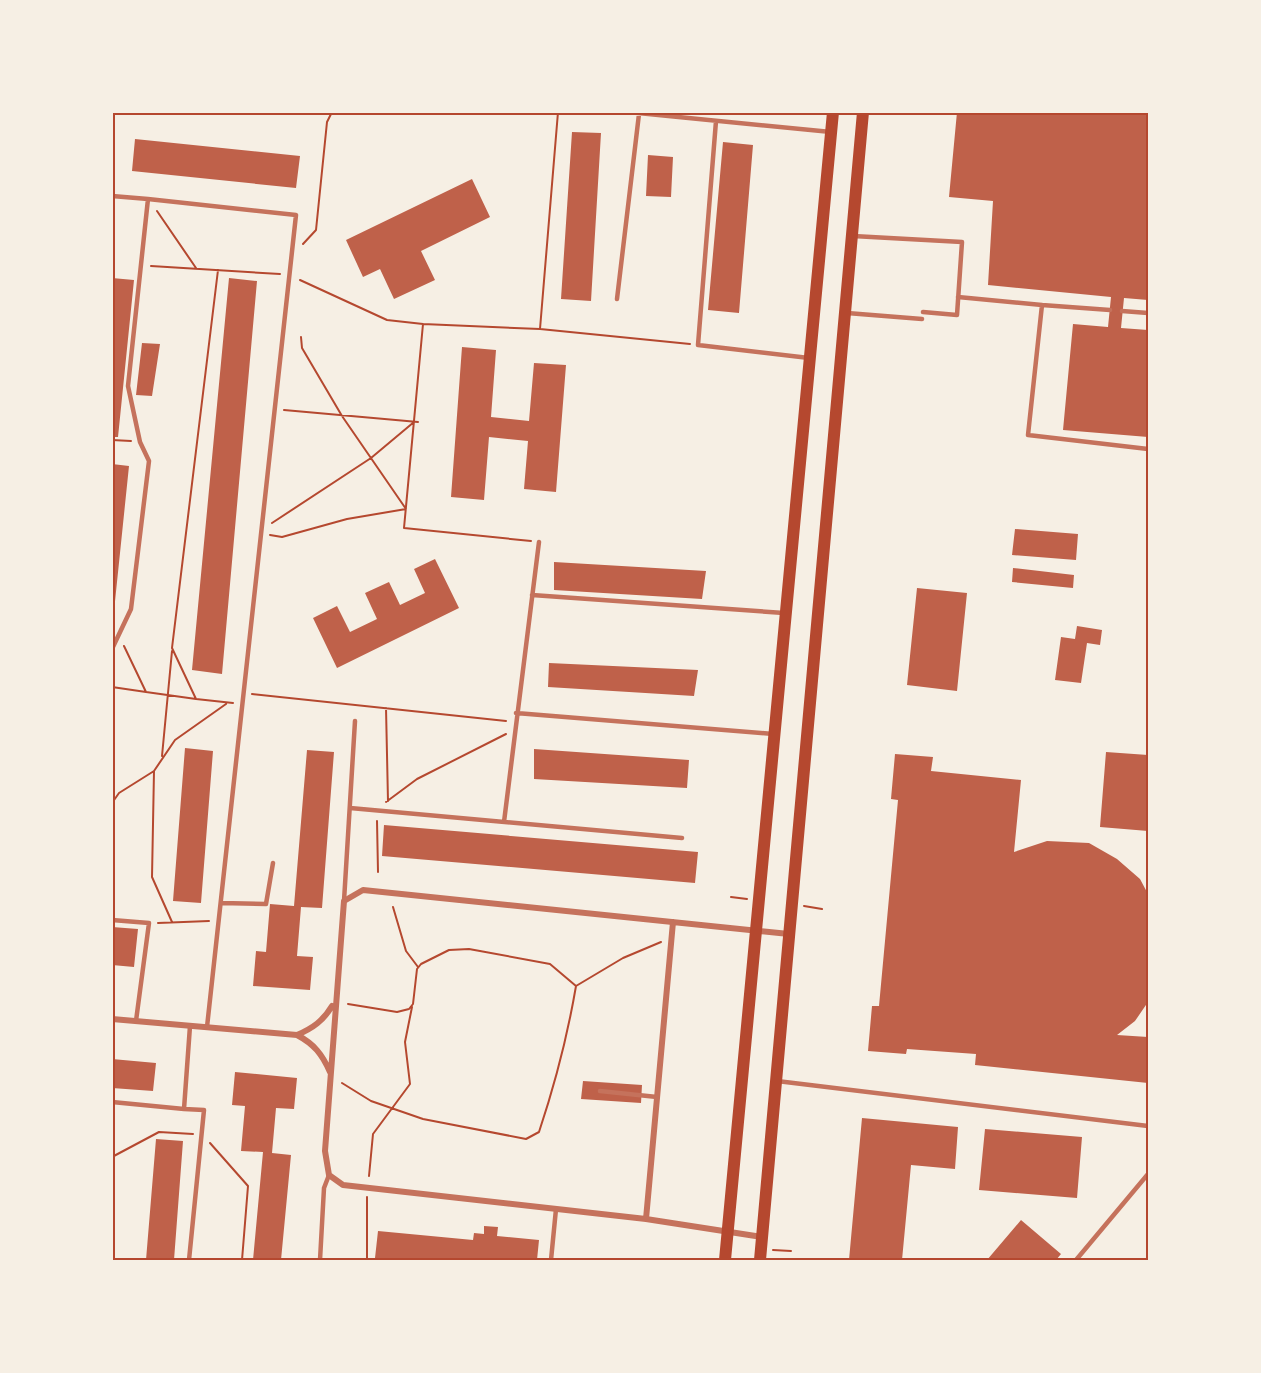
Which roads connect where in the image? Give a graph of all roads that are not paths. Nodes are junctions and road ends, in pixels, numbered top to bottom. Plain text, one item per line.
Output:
1 (628, 112) edge
2 (833, 112) edge
3 (862, 112) edge
4 (639, 114) edge
5 (716, 121) junction
6 (831, 132) junction
7 (112, 196) edge
8 (148, 199) junction
9 (851, 236) junction
10 (958, 297) junction
11 (616, 299) dead end
12 (1042, 305) junction
13 (1110, 310) dead end
14 (1122, 311) dead end
15 (923, 312) dead end
16 (845, 313) junction
17 (1149, 314) edge
18 (922, 320) dead end
19 (809, 358) junction
20 (1149, 449) edge
21 (539, 542) road end
22 (532, 595) junction
23 (785, 614) junction
24 (112, 649) edge
25 (516, 713) junction
26 (355, 721) dead end
27 (774, 734) junction
28 (350, 808) junction
29 (504, 822) junction
30 (682, 838) dead end
31 (273, 862) dead end
32 (344, 901) junction
33 (221, 903) junction
34 (112, 920) edge
35 (673, 922) junction
36 (755, 931) junction
37 (789, 934) junction
38 (334, 1003) junction
39 (112, 1019) edge
40 (136, 1021) junction
41 (190, 1026) junction
42 (207, 1027) junction
43 (297, 1035) junction
44 (330, 1072) junction
45 (777, 1081) junction
46 (600, 1091) dead end
47 (657, 1097) junction
48 (112, 1102) edge
49 (184, 1109) junction
50 (1149, 1126) edge
51 (1149, 1174) edge
52 (329, 1175) junction
53 (556, 1209) junction
54 (646, 1219) junction
55 (727, 1233) junction
56 (762, 1237) junction
57 (189, 1260) edge
58 (320, 1260) edge
59 (551, 1260) edge
60 (725, 1260) edge
61 (759, 1260) edge
62 (1077, 1260) edge

1 - 4 lane
2 - 6 main road
3 - 9 main road
4 - 5 lane
4 - 11 lane
5 - 6 lane
5 - 19 lane
6 - 19 main road
7 - 8 lane
8 - 24 lane
8 - 33 lane
9 - 10 lane
9 - 16 main road
10 - 12 lane
10 - 15 lane
12 - 13 lane
12 - 20 lane
14 - 17 lane
16 - 18 lane
16 - 37 main road
19 - 23 main road
21 - 22 lane
22 - 23 lane
22 - 25 lane
23 - 27 main road
25 - 27 lane
25 - 29 lane
26 - 28 lane
27 - 36 main road
28 - 29 lane
28 - 32 lane
29 - 30 lane
31 - 33 lane
32 - 35 street
32 - 38 street
33 - 42 lane
34 - 40 lane
35 - 36 street
35 - 47 street
36 - 37 street
36 - 55 main road
37 - 45 main road
38 - 43 street
38 - 44 street
39 - 40 street
40 - 41 street
41 - 42 street
41 - 49 lane
42 - 43 street
43 - 44 street
44 - 52 street
45 - 50 lane
45 - 56 main road
46 - 47 lane
47 - 54 street
48 - 49 lane
49 - 57 lane
51 - 62 lane
52 - 53 street
52 - 58 lane
53 - 54 street
53 - 59 lane
54 - 55 street
55 - 56 street
55 - 60 main road
56 - 61 main road

